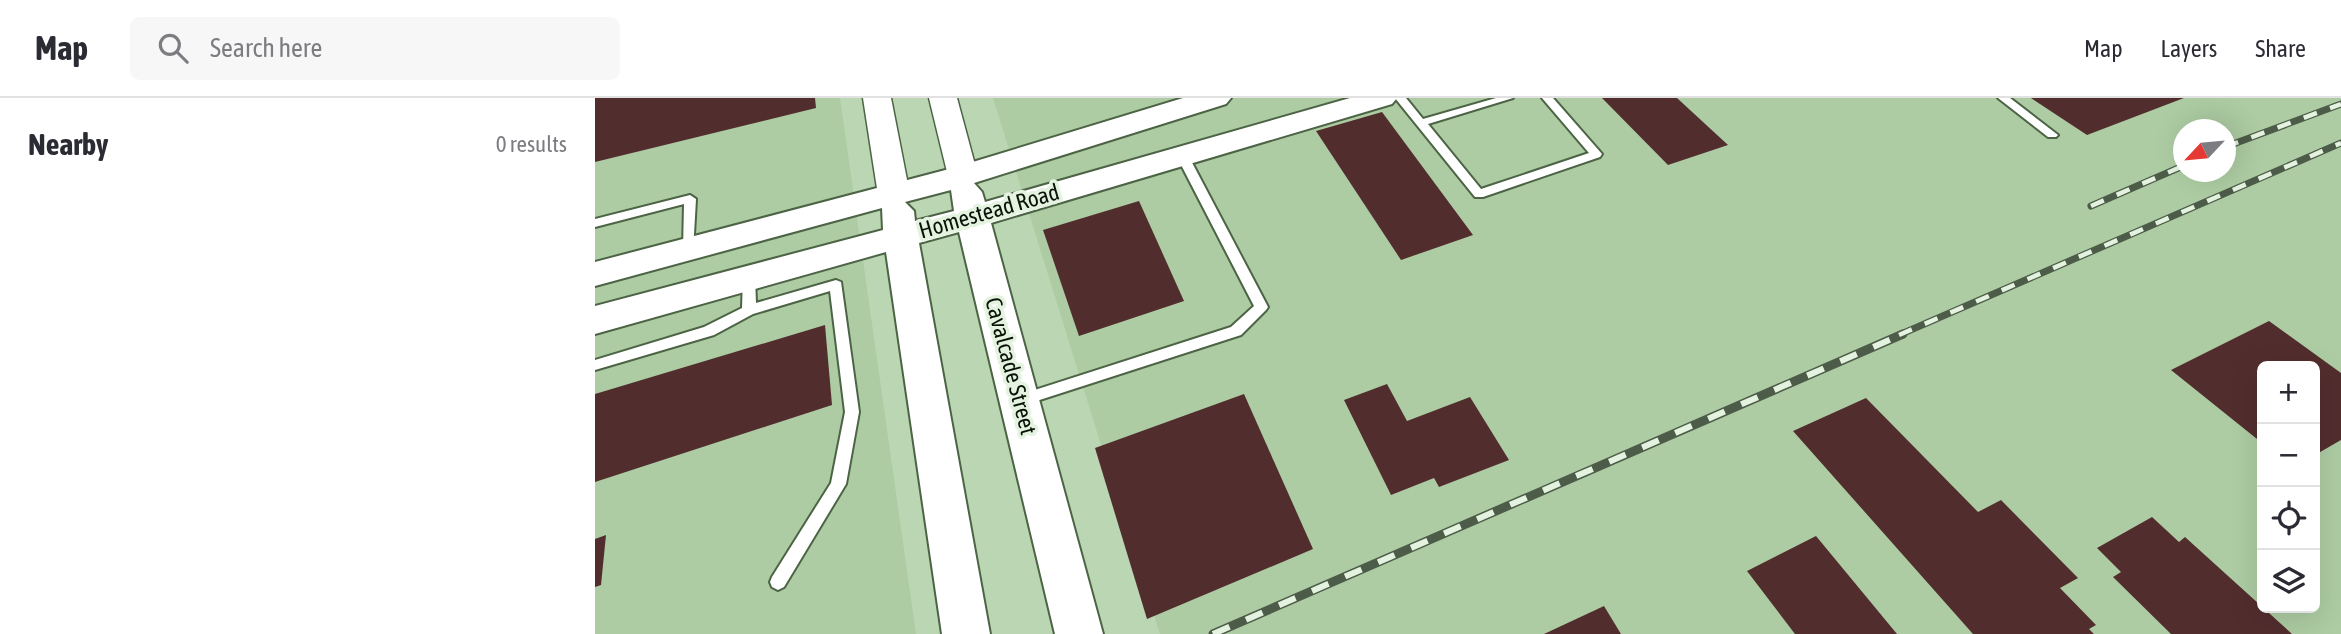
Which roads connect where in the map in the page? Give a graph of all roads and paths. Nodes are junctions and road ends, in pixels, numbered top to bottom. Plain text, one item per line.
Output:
1 (877, 98) edge
2 (943, 98) edge
3 (1216, 98) edge
4 (1382, 98) edge
5 (1400, 98) edge
6 (1508, 98) edge
7 (1547, 98) edge
8 (2003, 98) edge
9 (1420, 123) junction
10 (2052, 135) dead end
11 (1182, 155) junction
12 (963, 176) junction
13 (894, 195) junction
14 (972, 217) junction
15 (595, 223) edge
16 (901, 236) junction
17 (689, 249) junction
18 (595, 274) edge
19 (749, 294) junction
20 (595, 320) edge
21 (595, 365) edge
22 (1020, 400) junction
23 (778, 582) dead end
24 (966, 634) edge
25 (1080, 634) edge

1 - 13 street
2 - 12 street, Cavalcade Street
3 - 12 main road, Homestead Road
4 - 11 main road, Homestead Road
5 - 9 lane
6 - 9 lane
7 - 9 lane
8 - 10 lane
11 - 14 main road, Homestead Road
11 - 22 lane
12 - 13 main road, Homestead Road
12 - 14 main road, Cavalcade Street
13 - 16 main road
13 - 17 main road, Homestead Road
14 - 16 main road, Homestead Road
14 - 22 main road, Cavalcade Street
15 - 17 lane
16 - 19 main road, Homestead Road
16 - 24 main road
17 - 18 main road, Homestead Road
19 - 20 main road, Homestead Road
19 - 21 lane
19 - 23 lane
22 - 25 main road, Cavalcade Street

